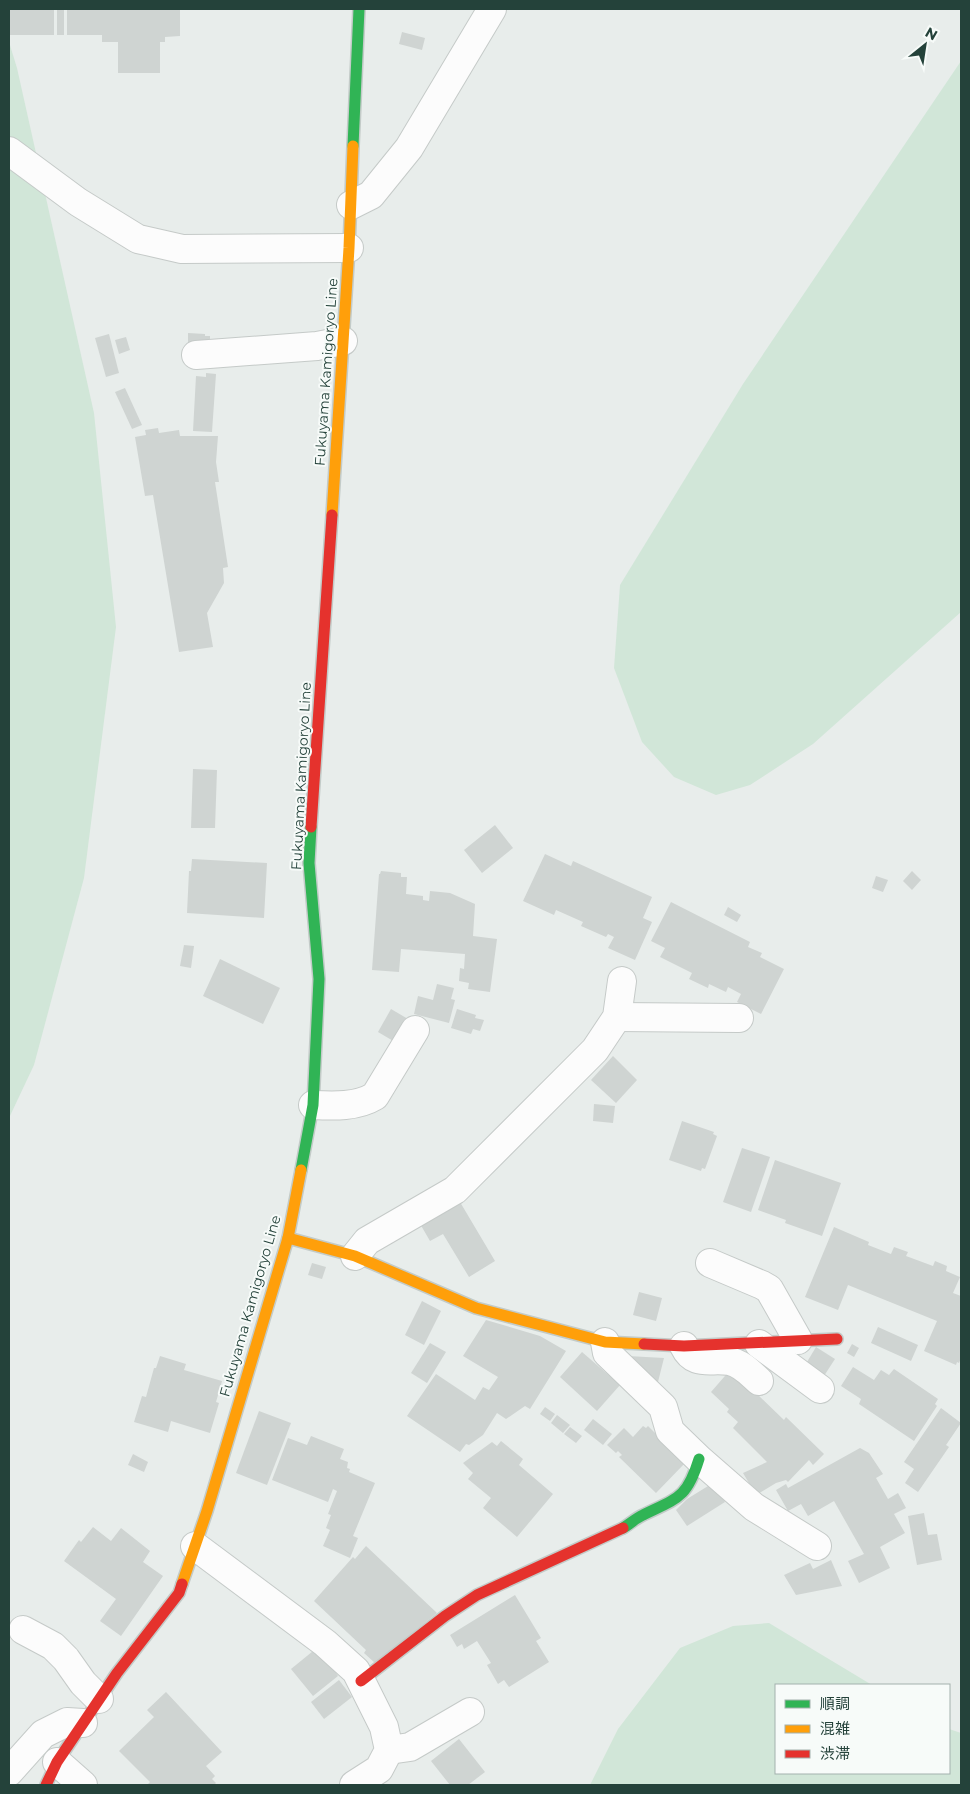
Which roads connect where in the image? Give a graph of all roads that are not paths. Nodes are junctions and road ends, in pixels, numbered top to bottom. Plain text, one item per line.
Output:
1 (359, 9) edge
2 (492, 9) edge
3 (9, 151) edge
4 (351, 205) junction
5 (349, 248) junction
6 (343, 340) junction
7 (196, 354) dead end
8 (622, 981) dead end
9 (617, 1017) junction
10 (739, 1018) dead end
11 (415, 1030) dead end
12 (313, 1105) junction
13 (288, 1238) junction
14 (355, 1256) junction
15 (710, 1263) dead end
16 (837, 1339) dead end
17 (798, 1340) junction
18 (605, 1342) junction
19 (759, 1344) junction
20 (684, 1346) junction
21 (759, 1380) dead end
22 (820, 1389) dead end
23 (699, 1459) junction
24 (195, 1546) junction
25 (817, 1546) dead end
26 (23, 1630) dead end
27 (361, 1681) junction
28 (99, 1699) junction
29 (470, 1712) dead end
30 (83, 1723) junction
31 (389, 1750) junction
32 (9, 1772) edge
33 (52, 1774) edge
34 (83, 1785) edge
35 (354, 1785) edge

1 - 4 main road, Fukuyama Kamigoryo Line
2 - 4 street
3 - 5 street
4 - 5 main road, Fukuyama Kamigoryo Line
5 - 6 main road, Fukuyama Kamigoryo Line
6 - 7 street
6 - 12 main road, Fukuyama Kamigoryo Line
8 - 9 street
9 - 10 street
9 - 14 street
11 - 12 street
12 - 13 main road, Fukuyama Kamigoryo Line
13 - 14 main road
13 - 24 main road, Fukuyama Kamigoryo Line
14 - 18 main road
15 - 17 street
16 - 17 main road
17 - 19 main road
18 - 20 main road
18 - 23 street
19 - 20 main road
19 - 22 street
20 - 21 street
23 - 25 street
23 - 27 main road
24 - 27 street
24 - 28 main road, Fukuyama Kamigoryo Line
26 - 28 street
27 - 31 street
28 - 30 main road, Fukuyama Kamigoryo Line
29 - 31 street
30 - 32 street
30 - 33 main road, Fukuyama Kamigoryo Line
31 - 35 street
33 - 34 street

